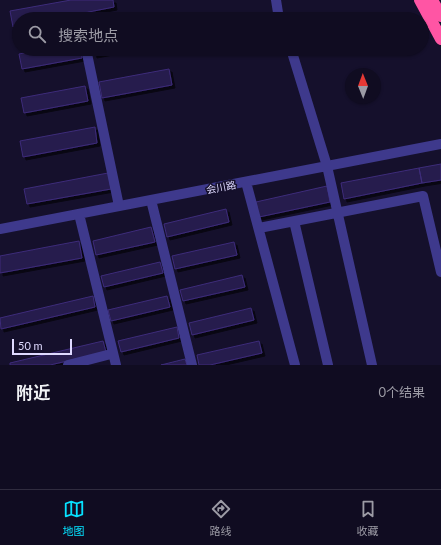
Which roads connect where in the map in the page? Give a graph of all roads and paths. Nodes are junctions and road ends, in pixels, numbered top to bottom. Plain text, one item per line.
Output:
1 (276, 0) edge
2 (420, 0) edge
3 (432, 0) edge
4 (279, 12) edge
5 (426, 12) edge
6 (441, 16) edge
7 (429, 17) edge
8 (441, 39) edge
9 (87, 56) edge
10 (293, 56) edge
11 (441, 144) edge
12 (327, 166) junction
13 (246, 182) junction
14 (151, 200) junction
15 (119, 206) junction
16 (338, 213) junction
17 (78, 214) junction
18 (294, 222) junction
19 (0, 228) edge
20 (259, 228) junction
21 (441, 272) edge
22 (111, 354) dead end
23 (68, 365) edge
24 (116, 365) edge
25 (192, 365) edge
26 (295, 365) edge
27 (328, 365) edge
28 (372, 365) edge

1 - 4 street
2 - 5 highway
3 - 6 highway
7 - 8 highway
9 - 15 street
10 - 12 street
11 - 12 street, 会川路
12 - 13 street, 会川路
12 - 16 street
13 - 14 street, 会川路
13 - 20 street
14 - 15 street, 会川路
14 - 25 street
15 - 17 street, 会川路
16 - 18 street
16 - 21 street
16 - 28 street
17 - 19 street, 会川路
17 - 24 street
18 - 20 street
18 - 27 street
20 - 26 street
22 - 23 street

